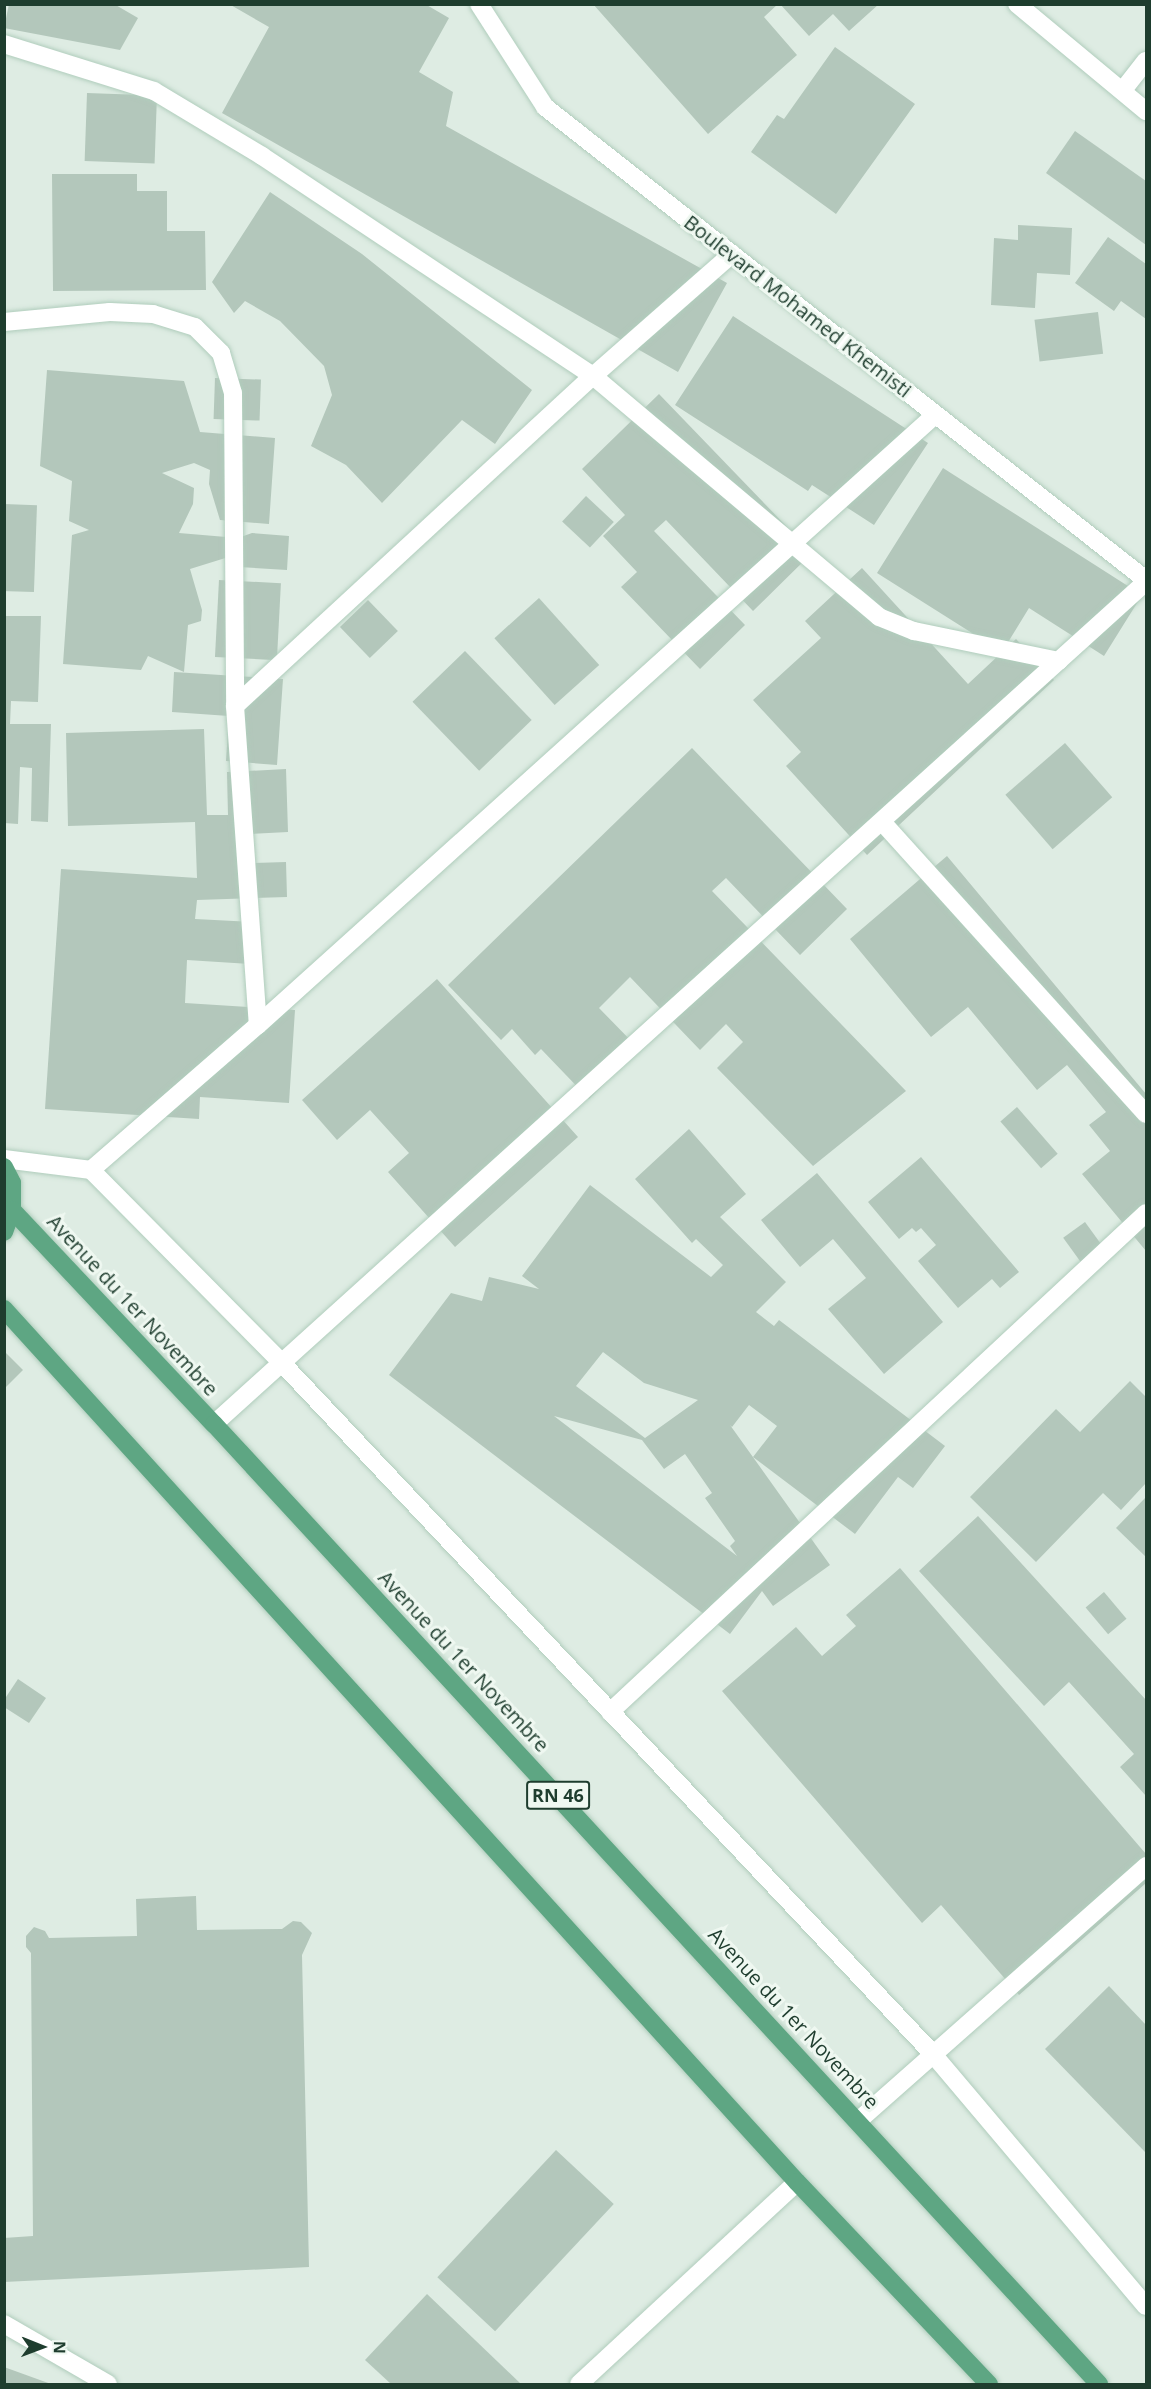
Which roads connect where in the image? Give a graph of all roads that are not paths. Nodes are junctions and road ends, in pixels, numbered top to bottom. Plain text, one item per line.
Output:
1 (480, 4) edge
2 (1017, 4) edge
3 (4, 44) edge
4 (1146, 61) edge
5 (1124, 90) junction
6 (1146, 111) edge
7 (732, 254) junction
8 (4, 322) edge
9 (593, 376) junction
10 (935, 414) junction
11 (793, 541) junction
12 (1146, 581) edge
13 (1059, 662) junction
14 (235, 706) junction
15 (883, 823) junction
16 (258, 1025) junction
17 (1146, 1114) edge
18 (4, 1159) edge
19 (4, 1167) edge
20 (91, 1170) junction
21 (12, 1210) junction
22 (1146, 1213) edge
23 (4, 1232) edge
24 (4, 1309) edge
25 (280, 1361) junction
26 (214, 1424) junction
27 (610, 1712) junction
28 (1146, 1866) edge
29 (932, 2053) junction
30 (858, 2121) junction
31 (797, 2182) junction
32 (1146, 2306) edge
33 (4, 2324) edge
34 (108, 2385) edge
35 (579, 2385) edge
36 (989, 2385) edge
37 (1099, 2385) edge

1 - 7 street, Boulevard Mohamed Khemisti
2 - 5 street
3 - 9 street
4 - 5 street
5 - 6 street
7 - 9 street
7 - 10 street, Boulevard Mohamed Khemisti
8 - 14 street
9 - 11 street
9 - 14 street
10 - 11 street
10 - 12 street, Boulevard Mohamed Khemisti
11 - 13 street
11 - 16 street
12 - 13 street
13 - 15 street
14 - 16 street
15 - 17 street
15 - 25 street
16 - 20 street
18 - 20 street
19 - 21 main road
20 - 25 street
21 - 23 main road
21 - 26 main road, Avenue du 1er Novembre / RN 46
22 - 27 street
24 - 31 main road
25 - 26 street
25 - 27 street
26 - 30 main road, Avenue du 1er Novembre / RN 46
27 - 29 street
28 - 29 street
29 - 30 street
29 - 32 street
30 - 37 main road, Avenue du 1er Novembre / RN 46
31 - 35 street
31 - 36 main road
33 - 34 street

